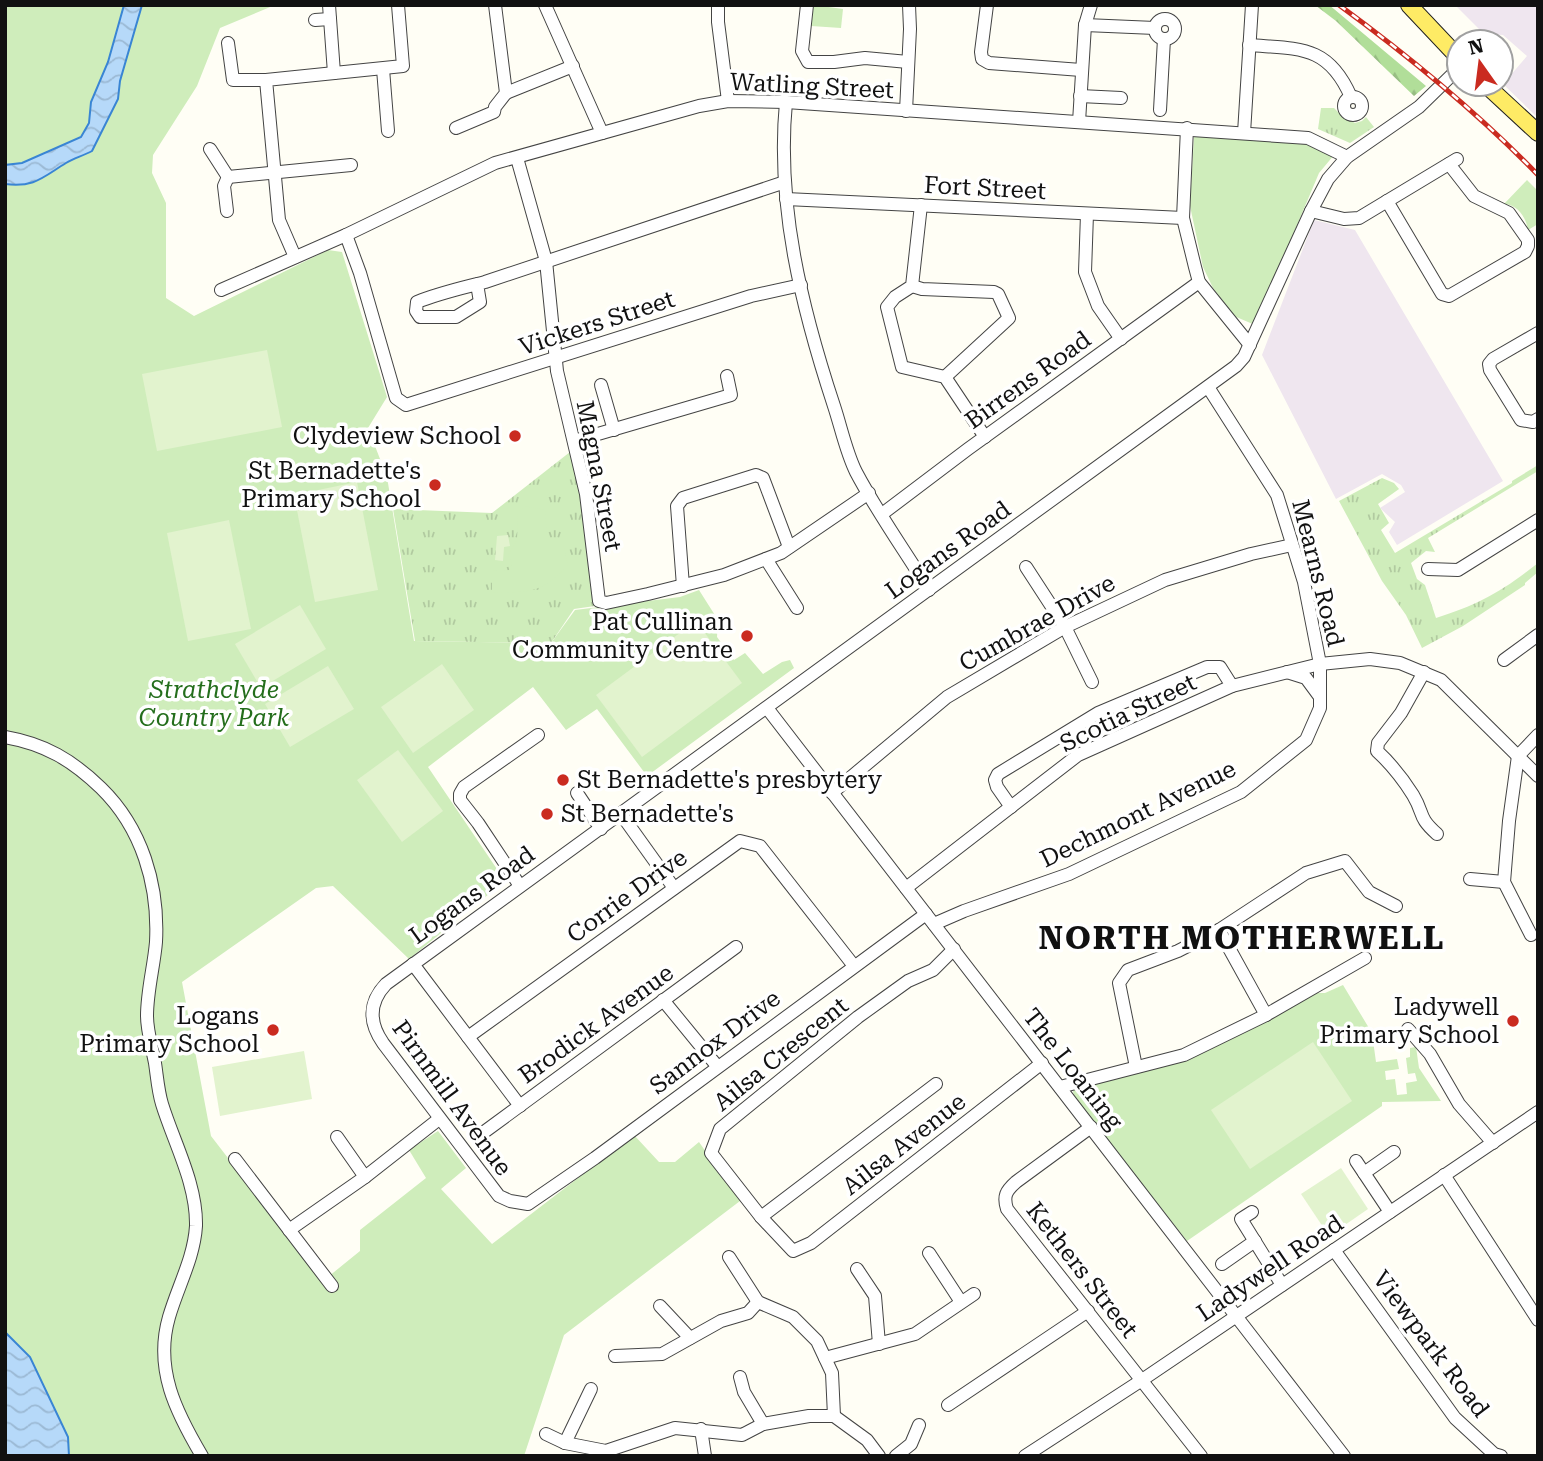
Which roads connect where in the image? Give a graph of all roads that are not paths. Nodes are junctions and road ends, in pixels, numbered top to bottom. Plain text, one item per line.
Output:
1 (329, 5) edge
2 (398, 5) edge
3 (495, 5) edge
4 (545, 5) edge
5 (718, 5) edge
6 (807, 5) edge
7 (909, 5) edge
8 (987, 5) edge
9 (1091, 5) edge
10 (1166, 5) edge
11 (1252, 5) edge
12 (1409, 5) edge
13 (330, 19) junction
14 (314, 20) dead end
15 (1160, 23) junction
16 (1085, 25) junction
17 (1164, 39) junction
18 (228, 43) dead end
19 (1445, 43) edge
20 (1249, 45) junction
21 (908, 62) junction
22 (230, 64) junction
23 (216, 66) dead end
24 (573, 66) junction
25 (383, 69) junction
26 (1082, 70) junction
27 (334, 73) junction
28 (266, 80) junction
29 (1445, 82) edge
30 (506, 93) junction
31 (1080, 96) junction
32 (1351, 97) dead end
33 (1121, 98) dead end
34 (1500, 98) edge
35 (728, 101) junction
36 (786, 102) junction
37 (1160, 110) dead end
38 (906, 111) junction
39 (1079, 122) junction
40 (456, 128) dead end
41 (1187, 128) junction
42 (388, 131) dead end
43 (1244, 132) junction
44 (602, 133) junction
45 (1538, 133) edge
46 (211, 149) dead end
47 (1347, 156) junction
48 (517, 158) junction
49 (351, 165) dead end
50 (275, 172) junction
51 (785, 182) junction
52 (226, 183) junction
53 (211, 191) dead end
54 (786, 199) junction
55 (1387, 201) junction
56 (921, 205) junction
57 (227, 211) dead end
58 (1311, 211) junction
59 (1087, 214) junction
60 (1183, 218) junction
61 (346, 235) junction
62 (295, 257) junction
63 (546, 261) junction
64 (1199, 282) junction
65 (477, 284) junction
66 (801, 285) junction
67 (912, 286) junction
68 (221, 290) dead end
69 (1538, 333) edge
70 (1121, 338) junction
71 (1250, 345) junction
72 (555, 359) junction
73 (727, 376) dead end
74 (945, 377) junction
75 (601, 385) dead end
76 (1208, 387) junction
77 (1538, 419) edge
78 (614, 430) junction
79 (985, 437) junction
80 (574, 441) junction
81 (869, 493) junction
82 (882, 514) junction
83 (1538, 520) edge
84 (1292, 545) junction
85 (789, 547) junction
86 (766, 559) junction
87 (1026, 567) dead end
88 (1428, 569) dead end
89 (683, 586) junction
90 (929, 590) junction
91 (797, 608) dead end
92 (1065, 627) junction
93 (1538, 635) edge
94 (1504, 660) dead end
95 (1320, 664) junction
96 (1284, 671) junction
97 (1424, 672) junction
98 (1092, 682) dead end
99 (1232, 686) junction
100 (1320, 697) junction
101 (767, 708) junction
102 (538, 735) dead end
103 (1538, 735) edge
104 (5, 737) edge
105 (1518, 756) junction
106 (1538, 776) edge
107 (577, 793) dead end
108 (832, 793) junction
109 (1012, 807) junction
110 (621, 814) junction
111 (601, 829) junction
112 (1437, 834) dead end
113 (1470, 879) dead end
114 (1504, 882) junction
115 (520, 886) junction
116 (674, 888) junction
117 (906, 888) junction
118 (1396, 906) dead end
119 (930, 919) junction
120 (1219, 930) junction
121 (1531, 935) dead end
122 (736, 947) dead end
123 (954, 949) junction
124 (1366, 958) dead end
125 (413, 964) junction
126 (854, 966) junction
127 (378, 994) joint
128 (663, 1000) junction
129 (1266, 1016) junction
130 (1408, 1028) dead end
131 (468, 1037) junction
132 (1042, 1063) junction
133 (717, 1066) junction
134 (1136, 1067) junction
135 (936, 1084) dead end
136 (1060, 1087) junction
137 (520, 1105) junction
138 (1538, 1112) edge
139 (439, 1119) junction
140 (1091, 1127) junction
141 (480, 1135) dead end
142 (337, 1137) dead end
143 (1493, 1143) junction
144 (1394, 1152) dead end
145 (1356, 1161) dead end
146 (235, 1165) dead end
147 (1364, 1173) junction
148 (1444, 1175) junction
149 (365, 1177) junction
150 (528, 1203) joint
151 (1252, 1212) dead end
152 (1390, 1212) junction
153 (761, 1217) junction
154 (289, 1230) junction
155 (1255, 1241) junction
156 (789, 1249) joint
157 (1334, 1250) junction
158 (946, 1254) dead end
159 (729, 1257) dead end
160 (1222, 1264) dead end
161 (857, 1269) dead end
162 (1282, 1285) junction
163 (332, 1286) dead end
164 (974, 1294) dead end
165 (758, 1302) junction
166 (961, 1302) junction
167 (660, 1306) dead end
168 (682, 1309) dead end
169 (1088, 1311) junction
170 (1236, 1317) junction
171 (671, 1318) junction
172 (1538, 1320) edge
173 (690, 1338) junction
174 (635, 1341) dead end
175 (879, 1344) junction
176 (635, 1355) junction
177 (615, 1356) dead end
178 (825, 1358) junction
179 (740, 1377) dead end
180 (1142, 1380) junction
181 (591, 1389) dead end
182 (744, 1392) junction
183 (729, 1395) dead end
184 (948, 1405) dead end
185 (834, 1416) junction
186 (764, 1424) junction
187 (919, 1425) dead end
188 (701, 1429) junction
189 (546, 1434) dead end
190 (565, 1443) junction
191 (202, 1456) edge
192 (705, 1456) edge
193 (879, 1456) edge
194 (896, 1456) edge
195 (1025, 1456) edge
196 (1200, 1456) edge
197 (1343, 1456) edge
198 (1501, 1456) edge

1 - 13 street
2 - 25 street
3 - 30 street
4 - 24 street
5 - 35 street
6 - 21 street
7 - 21 street
8 - 26 street
9 - 16 street
10 - 15 street
11 - 20 street
12 - 19 main road
13 - 14 street
13 - 27 street
15 - 16 street
15 - 17 street
15 - 17 street
16 - 26 street
17 - 37 street
18 - 22 street
20 - 32 street
20 - 43 street
21 - 38 street
22 - 23 street
22 - 28 street
24 - 30 street
24 - 44 street
25 - 27 street
25 - 42 street
26 - 31 street
27 - 28 street
28 - 50 street
29 - 47 street, Logans Road
30 - 40 street
31 - 33 street
31 - 39 street
34 - 45 main road
35 - 36 street, Watling Street
35 - 44 street, Watling Street
36 - 38 street, Watling Street
36 - 51 street
38 - 39 street, Watling Street
39 - 41 street, Watling Street
41 - 43 street, Watling Street
41 - 60 street
43 - 47 street, Watling Street
44 - 48 street, Watling Street
46 - 52 street
47 - 58 street, Logans Road
48 - 61 street, Watling Street
48 - 63 street, Magna Street
49 - 50 street
50 - 52 street
50 - 62 street
51 - 54 street
51 - 63 street
52 - 53 street
52 - 57 street
54 - 56 street, Fort Street
54 - 66 street
55 - 55 street
55 - 58 street
56 - 59 street, Fort Street
56 - 67 street
58 - 71 street, Logans Road
59 - 60 street, Fort Street
59 - 70 street
60 - 64 street
61 - 62 street, Watling Street
61 - 72 street, Vickers Street
62 - 68 street, Watling Street
63 - 65 street
63 - 72 street, Magna Street
64 - 70 street, Birrens Road
64 - 71 street
65 - 65 street
66 - 72 street, Vickers Street
66 - 81 street
67 - 74 street
67 - 74 street
69 - 77 street
70 - 79 street, Birrens Road
71 - 76 street, Logans Road
72 - 80 street, Magna Street
73 - 78 street
74 - 79 street
75 - 78 street
76 - 84 street, Mearns Road
76 - 90 street, Logans Road
78 - 80 street
79 - 82 street, Birrens Road
80 - 89 street, Magna Street
81 - 82 street
81 - 85 street
82 - 90 street
83 - 88 street
84 - 92 street, Cumbrae Drive
84 - 95 street, Mearns Road
85 - 86 street
85 - 89 street
86 - 89 street
86 - 91 street
87 - 92 street
90 - 101 street, Logans Road
92 - 98 street
92 - 108 street, Cumbrae Drive
93 - 94 street
95 - 96 street, Scotia Street
95 - 97 street, Scotia Street
95 - 100 street, Dechmont Avenue
96 - 99 street, Scotia Street
96 - 100 street
97 - 105 street, Scotia Street
97 - 112 street
99 - 109 street, Scotia Street
99 - 109 street, Scotia Street
100 - 119 street, Dechmont Avenue
101 - 108 street, The Loaning
101 - 110 street, Logans Road
102 - 115 street
103 - 105 street
104 - 191 street
105 - 106 street, Scotia Street
105 - 114 street
107 - 111 street
108 - 117 street, The Loaning
109 - 117 street, Scotia Street
110 - 111 street, Logans Road
110 - 116 street
111 - 115 street, Logans Road
113 - 114 street
114 - 121 street
115 - 125 street, Logans Road
116 - 126 street, Corrie Drive
116 - 131 street, Corrie Drive
117 - 119 street, The Loaning
118 - 120 street
119 - 123 street, The Loaning
119 - 126 street, Sannox Drive
120 - 129 street
120 - 134 street
122 - 128 street, Brodick Avenue
123 - 132 street, The Loaning
123 - 153 street, Ailsa Crescent
124 - 129 street
125 - 127 street, Logans Road
125 - 131 street
126 - 133 street, Sannox Drive
127 - 139 street, Pirnmill Avenue
128 - 133 street
128 - 137 street, Brodick Avenue
129 - 134 street
130 - 143 street
131 - 137 street
132 - 136 street, The Loaning
132 - 156 street, Ailsa Avenue
133 - 150 street, Sannox Drive
134 - 136 street
135 - 153 street
136 - 140 street, The Loaning
137 - 141 street, Brodick Avenue
138 - 143 street, Ladywell Road
139 - 149 street
139 - 150 street, Pirnmill Avenue
140 - 169 street, Kethers Street
140 - 170 street, The Loaning
142 - 149 street
143 - 148 street, Ladywell Road
144 - 147 street
145 - 147 street
146 - 154 street
147 - 152 street
148 - 152 street, Ladywell Road
148 - 172 street
149 - 154 street
151 - 155 street
152 - 157 street, Ladywell Road
153 - 156 street, Ailsa Crescent
154 - 163 street
155 - 160 street
155 - 162 street
157 - 162 street, Ladywell Road
157 - 198 street, Viewpark Road
158 - 166 street
159 - 165 street
161 - 175 street
162 - 170 street, Ladywell Road
164 - 166 street
165 - 173 street
165 - 178 street
166 - 175 street
167 - 171 street
168 - 171 street
169 - 180 street, Kethers Street
169 - 184 street
170 - 180 street, Ladywell Road
170 - 197 street, The Loaning
171 - 173 street
173 - 176 street
174 - 176 street
175 - 178 street
176 - 177 street
178 - 185 street
179 - 182 street
180 - 195 street, Ladywell Road
180 - 196 street, Kethers Street
181 - 190 street
182 - 183 street
182 - 186 street
185 - 186 street
185 - 193 street
186 - 188 street
187 - 194 street
188 - 190 street
188 - 192 street
189 - 190 street

